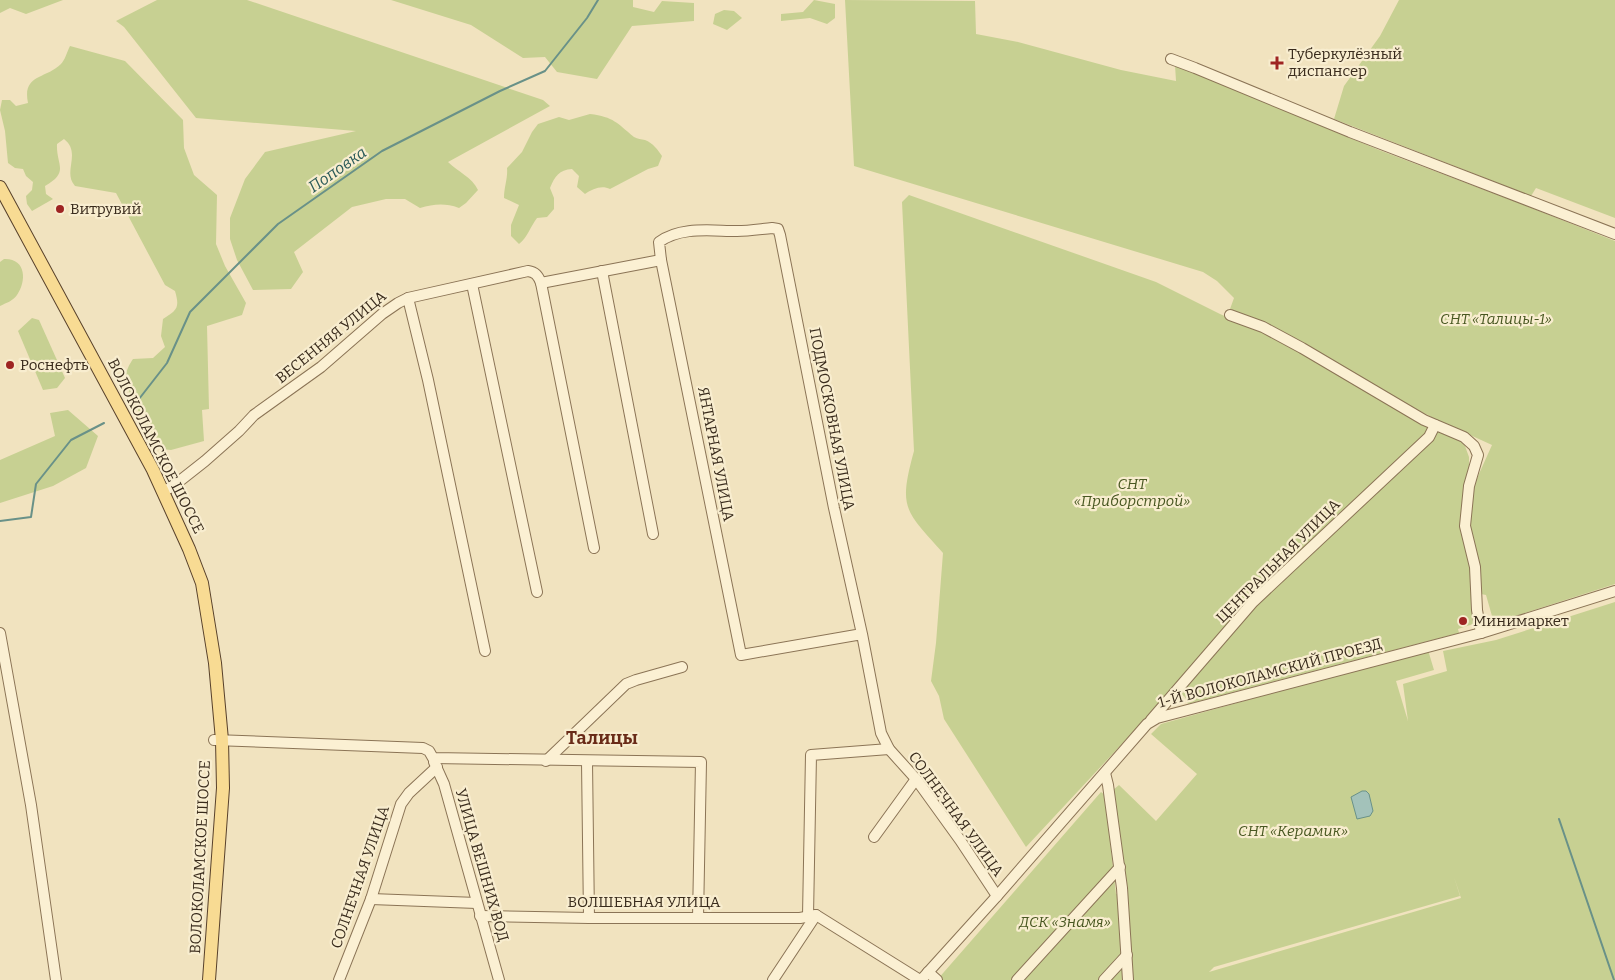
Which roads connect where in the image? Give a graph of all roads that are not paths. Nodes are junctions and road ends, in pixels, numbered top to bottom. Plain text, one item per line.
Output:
1 (1171, 59) dead end
2 (0, 187) edge
3 (0, 204) edge
4 (1615, 234) edge
5 (661, 260) junction
6 (602, 271) junction
7 (541, 282) junction
8 (472, 284) junction
9 (408, 298) junction
10 (1230, 315) dead end
11 (1435, 425) junction
12 (164, 491) junction
13 (653, 534) dead end
14 (594, 548) dead end
15 (1615, 591) edge
16 (537, 592) dead end
17 (0, 633) edge
18 (1481, 633) junction
19 (862, 634) junction
20 (485, 651) dead end
21 (682, 667) dead end
22 (1147, 724) junction
23 (218, 740) junction
24 (890, 749) junction
25 (546, 760) junction
26 (587, 762) junction
27 (435, 763) junction
28 (1105, 772) junction
29 (916, 779) junction
30 (874, 837) dead end
31 (1120, 867) junction
32 (997, 896) junction
33 (371, 899) junction
34 (477, 903) junction
35 (812, 915) junction
36 (480, 916) junction
37 (589, 918) junction
38 (698, 918) junction
39 (1127, 955) junction
40 (923, 977) edge
41 (56, 980) edge
42 (201, 980) edge
43 (209, 980) edge
44 (339, 980) edge
45 (499, 980) edge
46 (773, 980) edge
47 (937, 980) edge
48 (1017, 980) edge
49 (1104, 980) edge
50 (1128, 980) edge

1 - 4 street
2 - 12 main road, ВОЛОКОЛАМСКОЕ ШОССЕ
3 - 23 main road, ВОЛОКОЛАМСКОЕ ШОССЕ
5 - 6 street
5 - 19 street, ЯНТАРНАЯ УЛИЦА
5 - 19 street, ПОДМОСКОВНАЯ УЛИЦА
6 - 7 street
6 - 13 street
7 - 8 street, ВЕСЕННЯЯ УЛИЦА
7 - 14 street
8 - 9 street, ВЕСЕННЯЯ УЛИЦА
8 - 16 street
9 - 12 street, ВЕСЕННЯЯ УЛИЦА
9 - 20 street
10 - 11 street
11 - 18 street
11 - 22 street, ЦЕНТРАЛЬНАЯ УЛИЦА
12 - 23 main road, ВОЛОКОЛАМСКОЕ ШОССЕ
15 - 18 street, 1-Й ВОЛОКОЛАМСКИЙ ПРОЕЗД
17 - 41 street
18 - 22 street, 1-Й ВОЛОКОЛАМСКИЙ ПРОЕЗД
19 - 24 street, ПОДМОСКОВНАЯ УЛИЦА
21 - 25 street
22 - 28 street, 1-Й ВОЛОКОЛАМСКИЙ ПРОЕЗД
23 - 27 street
23 - 42 main road, ВОЛОКОЛАМСКОЕ ШОССЕ
23 - 43 main road, ВОЛОКОЛАМСКОЕ ШОССЕ
24 - 29 street, СОЛНЕЧНАЯ УЛИЦА
24 - 35 street
25 - 26 street
25 - 27 street
26 - 37 street
26 - 38 street
27 - 33 street, СОЛНЕЧНАЯ УЛИЦА
27 - 34 street, УЛИЦА ВЕШНИХ ВОД
28 - 31 street
28 - 32 street, 1-Й ВОЛОКОЛАМСКИЙ ПРОЕЗД
29 - 30 street
29 - 32 street, СОЛНЕЧНАЯ УЛИЦА
31 - 39 street
31 - 48 street
32 - 40 street, 1-Й ВОЛОКОЛАМСКИЙ ПРОЕЗД
33 - 34 street
33 - 44 street, СОЛНЕЧНАЯ УЛИЦА
34 - 36 street, УЛИЦА ВЕШНИХ ВОД
35 - 38 street, ВОЛШЕБНАЯ УЛИЦА
35 - 40 street
35 - 46 street
36 - 37 street, ВОЛШЕБНАЯ УЛИЦА
36 - 45 street, УЛИЦА ВЕШНИХ ВОД
37 - 38 street, ВОЛШЕБНАЯ УЛИЦА
39 - 49 street
39 - 50 street
40 - 47 street

